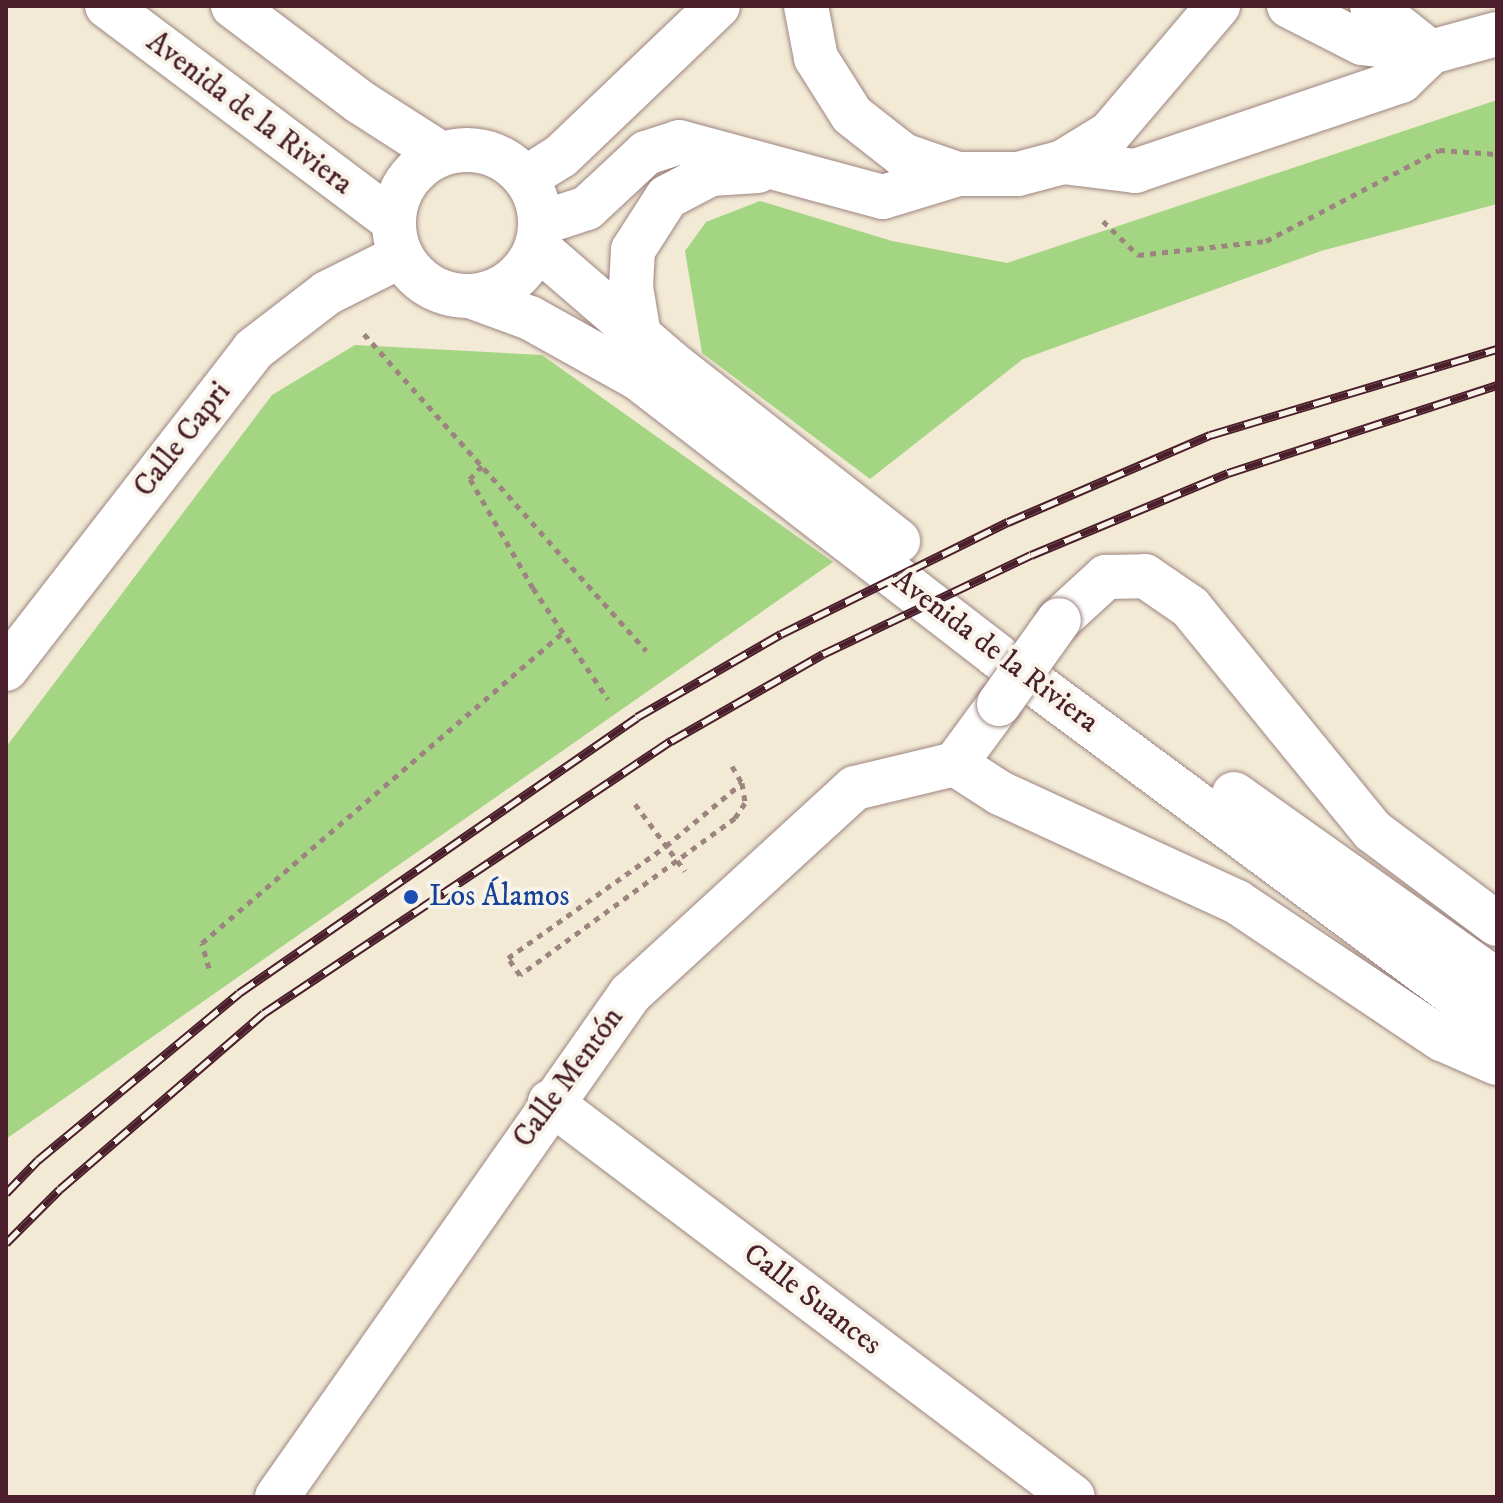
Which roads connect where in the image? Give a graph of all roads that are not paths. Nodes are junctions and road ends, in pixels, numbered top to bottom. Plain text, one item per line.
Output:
1 (107, 6) edge
2 (233, 6) edge
3 (718, 6) edge
4 (806, 6) edge
5 (1175, 6) edge
6 (1218, 6) edge
7 (1289, 6) edge
8 (1372, 6) edge
9 (1497, 34) edge
10 (1431, 52) junction
11 (1154, 80) junction
12 (441, 154) junction
13 (1055, 165) junction
14 (781, 169) junction
15 (958, 174) junction
16 (526, 178) junction
17 (539, 235) junction
18 (397, 239) junction
19 (473, 297) junction
20 (639, 335) junction
21 (6, 669) edge
22 (955, 764) junction
23 (1497, 924) edge
24 (1497, 981) edge
25 (1497, 1038) edge
26 (1497, 1063) edge
27 (550, 1102) junction
28 (277, 1497) edge
29 (1073, 1497) edge

1 - 18 street, Avenida de la Riviera
2 - 12 street
3 - 16 street
4 - 15 street
5 - 11 street
6 - 11 street
7 - 10 street
8 - 10 street
9 - 10 street
10 - 13 street
11 - 13 street
12 - 16 street
12 - 18 street
13 - 15 street
14 - 15 street
14 - 17 street
14 - 20 street
16 - 17 street
17 - 19 street
17 - 20 street, Avenida de la Riviera
18 - 19 street
18 - 21 street, Calle Capri
19 - 25 street, Avenida de la Riviera
20 - 24 street, Avenida de la Riviera
22 - 23 street, bridge
22 - 26 street
22 - 27 street, Calle Mentón
27 - 28 street, Calle Mentón
27 - 29 street, Calle Suances

